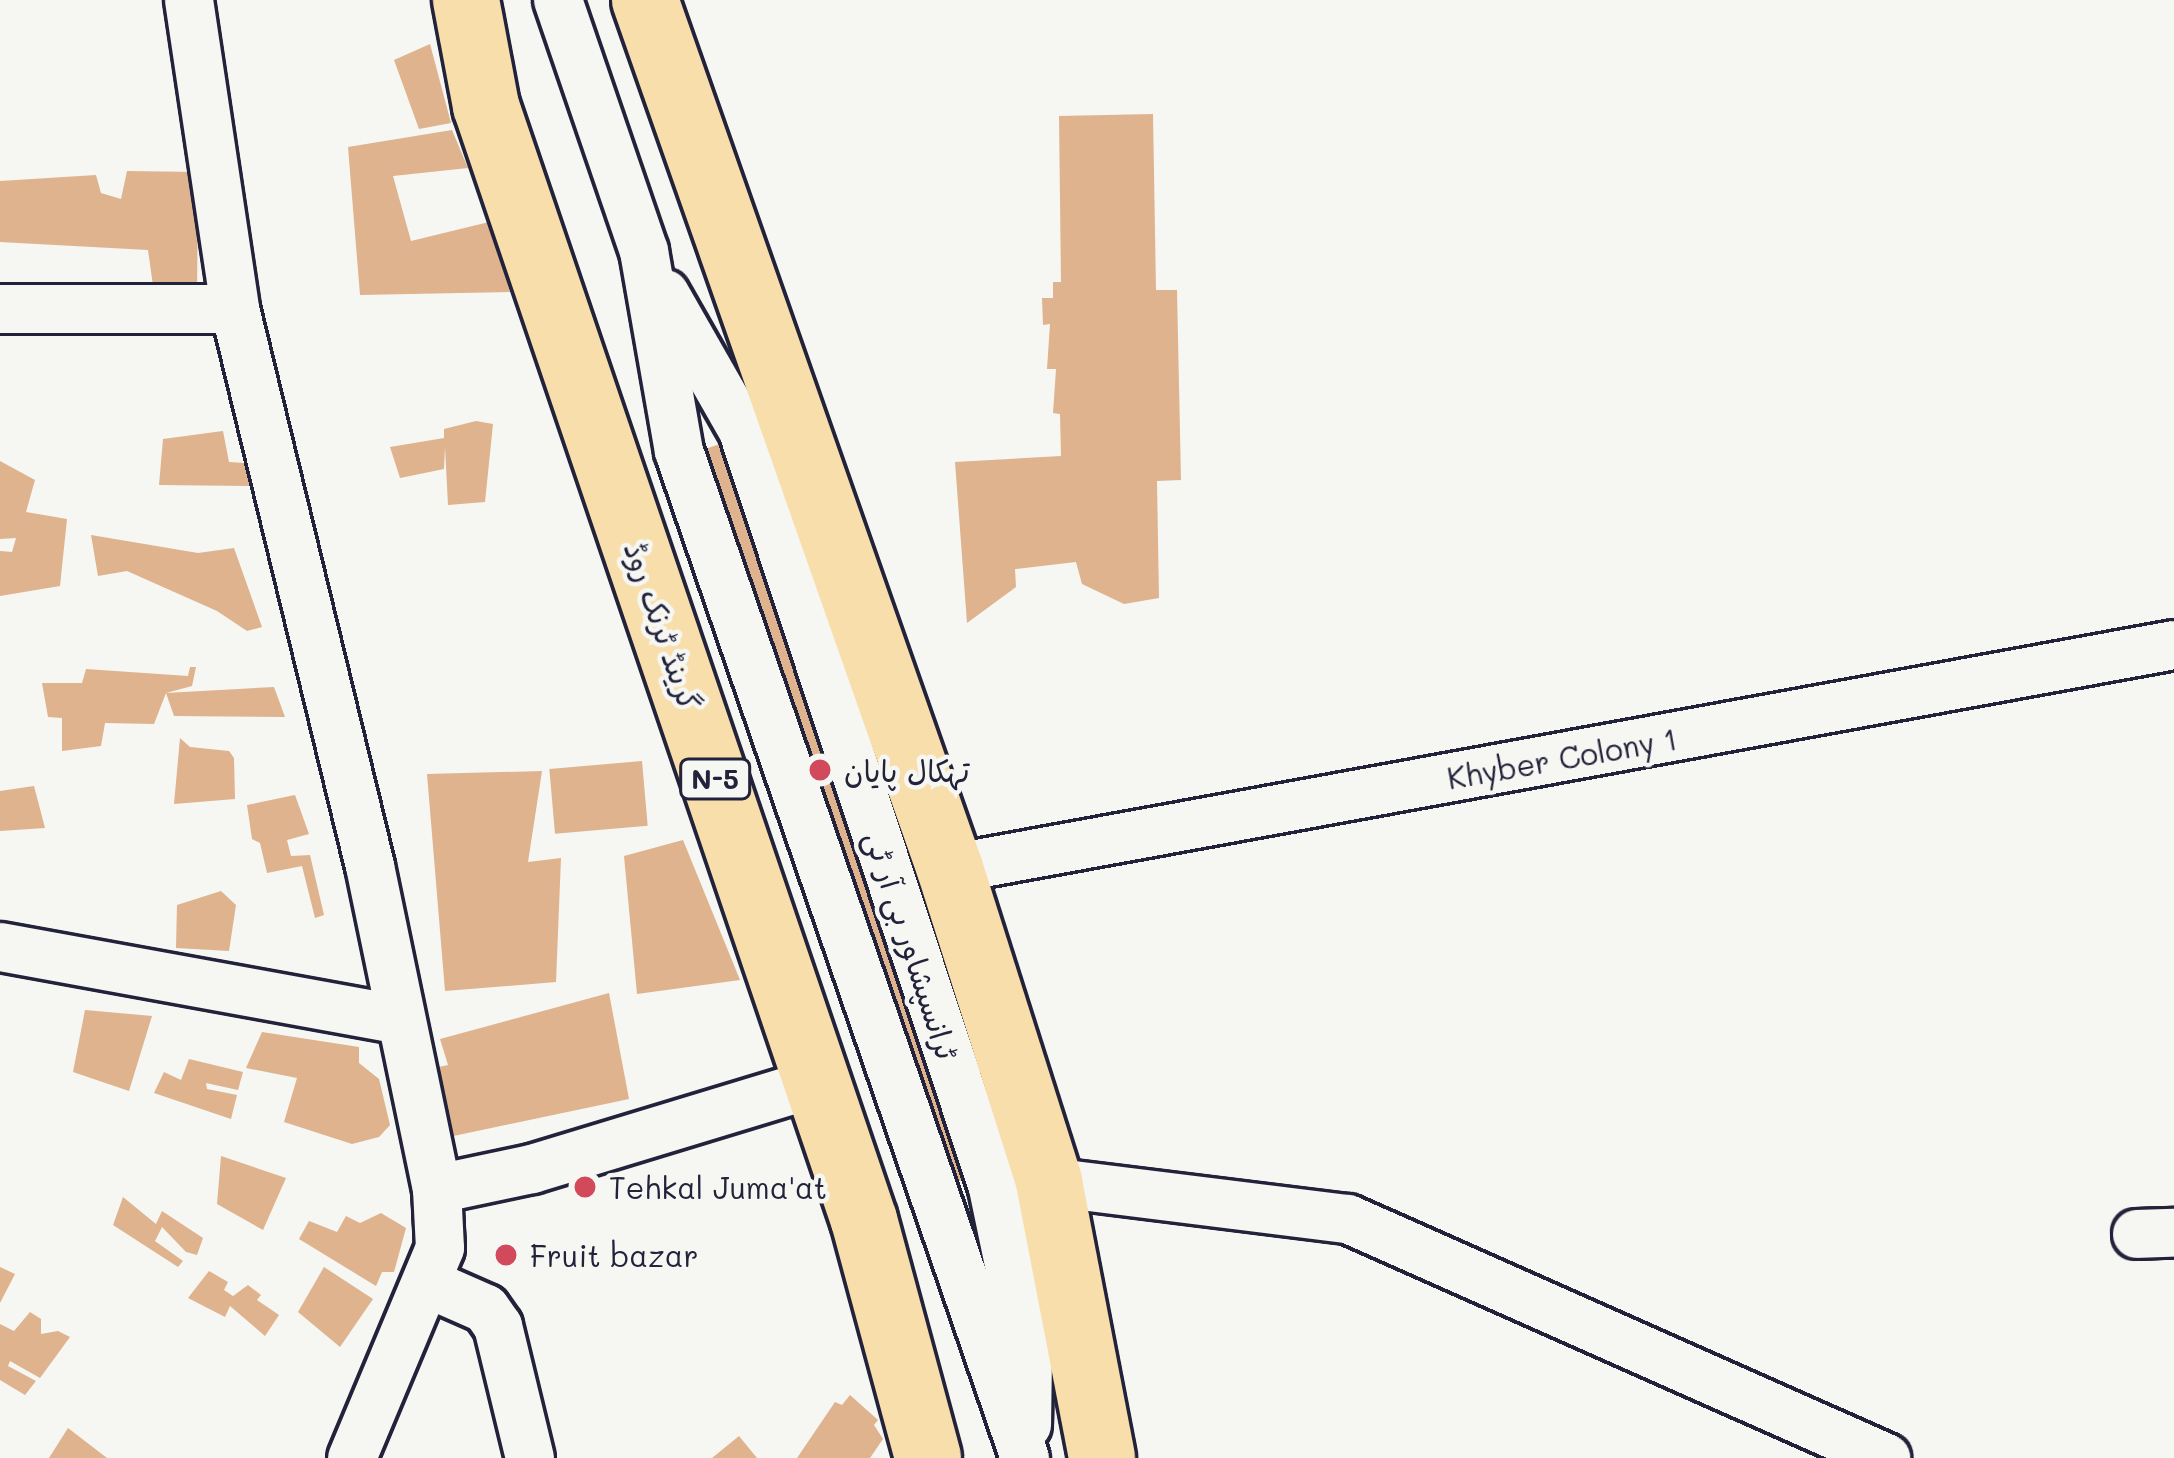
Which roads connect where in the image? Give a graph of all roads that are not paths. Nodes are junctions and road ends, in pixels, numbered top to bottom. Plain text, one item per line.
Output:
1 (189, 0) edge
2 (466, 0) edge
3 (558, 0) edge
4 (645, 0) edge
5 (644, 251) junction
6 (235, 309) junction
7 (0, 310) edge
8 (2174, 644) edge
9 (950, 869) junction
10 (0, 946) edge
11 (398, 1019) junction
12 (818, 1082) junction
13 (1049, 1182) junction
14 (436, 1189) junction
15 (427, 1283) junction
16 (352, 1458) edge
17 (530, 1458) edge
18 (928, 1458) edge
19 (1026, 1458) edge
20 (1102, 1458) edge
21 (1886, 1458) edge

1 - 6 street
2 - 12 highway, گرینڈ ٹرنک روڈ / N-5
3 - 5 street, ٹرانسپشاور بی آر ٹی
4 - 9 highway
5 - 19 street, ٹرانسپشاور بی آر ٹی
5 - 19 street, ٹرانسپشاور بی آر ٹی
6 - 7 street
6 - 11 street
8 - 9 street, Khyber Colony 1
9 - 13 highway
10 - 11 street
11 - 14 street
12 - 14 street
12 - 18 highway, گرینڈ ٹرنک روڈ / N-5
13 - 20 highway
13 - 21 street
14 - 15 street
15 - 16 street
15 - 17 street

